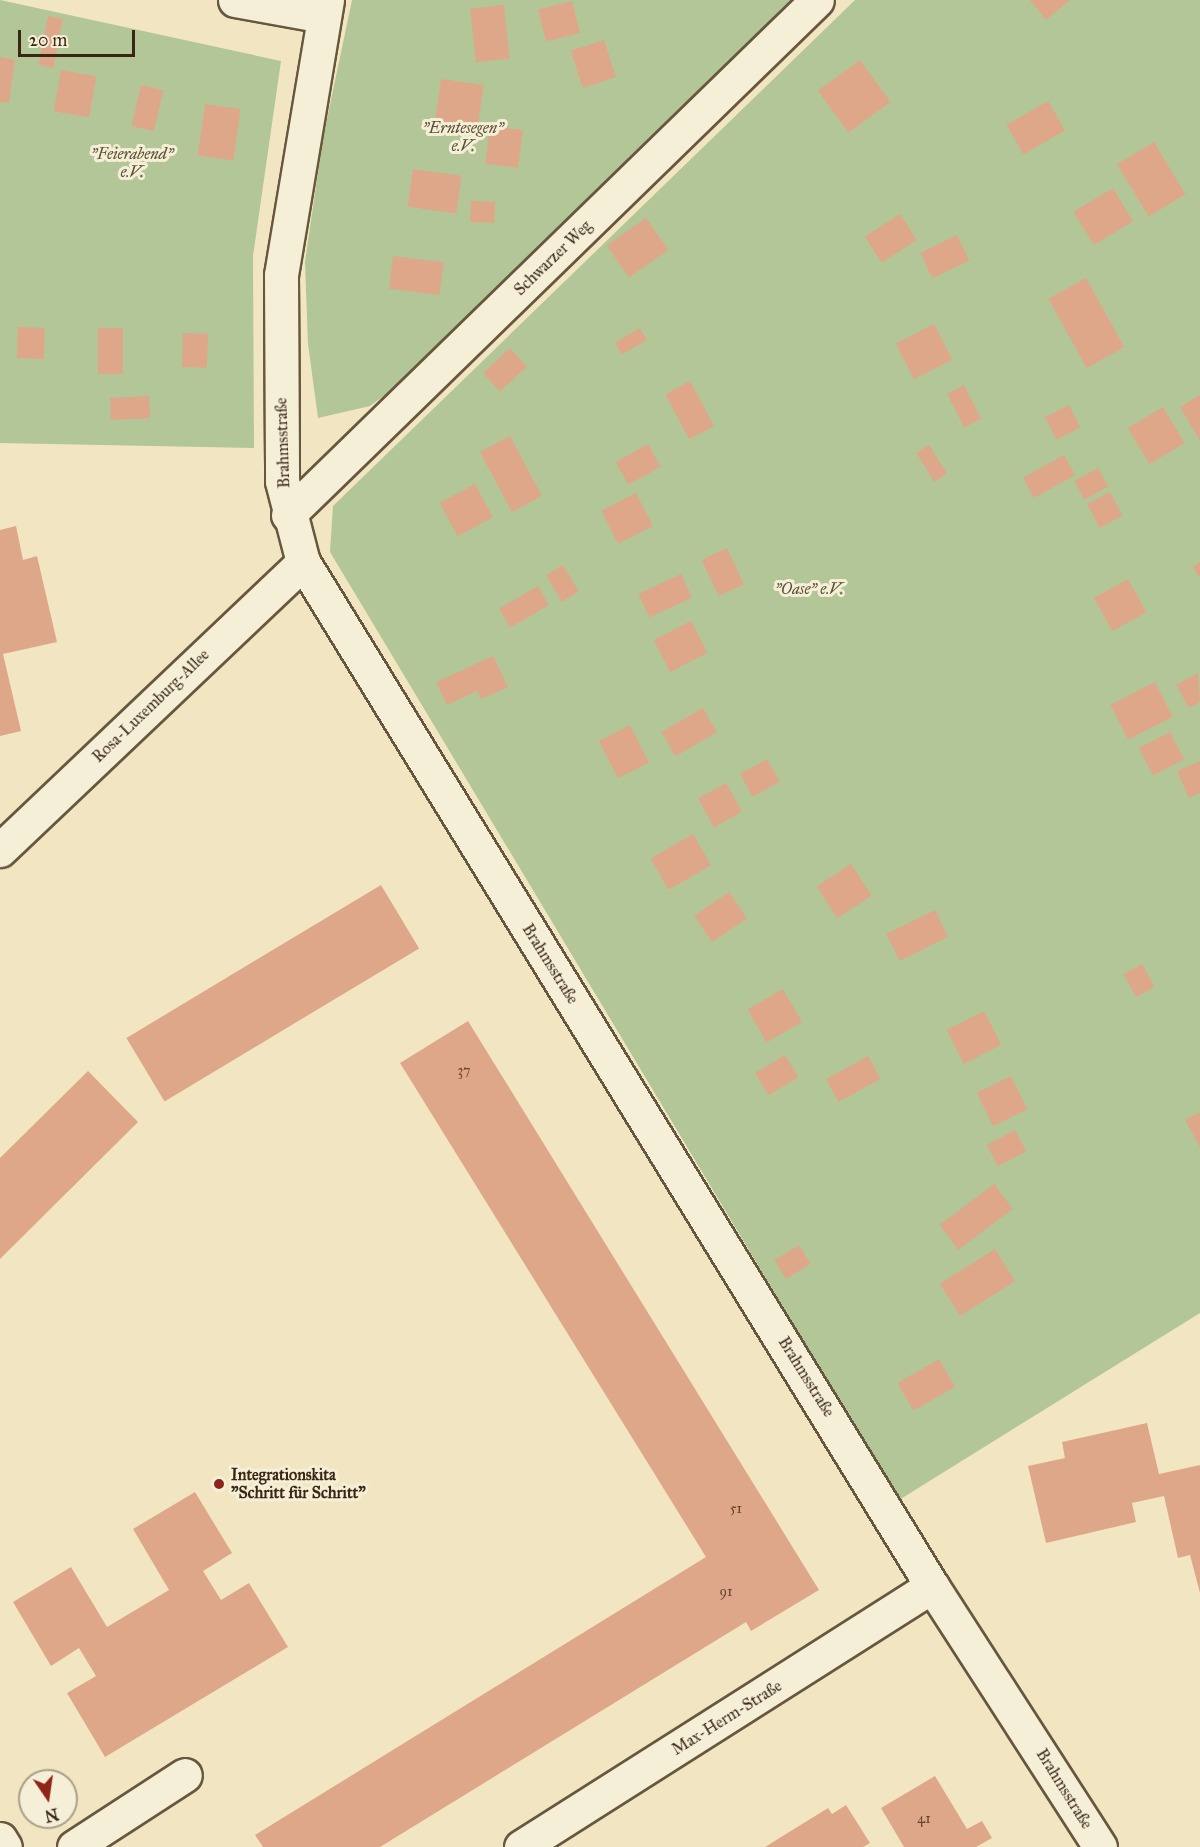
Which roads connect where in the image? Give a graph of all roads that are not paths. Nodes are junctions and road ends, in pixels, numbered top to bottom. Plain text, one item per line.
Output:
1 (236, 0) edge
2 (817, 0) edge
3 (325, 8) edge
4 (288, 515) junction
5 (303, 562) junction
6 (0, 850) edge
7 (932, 1586) junction
8 (185, 1775) dead end
9 (0, 1839) edge
10 (5, 1847) edge
11 (74, 1847) edge
12 (521, 1847) edge
13 (1100, 1847) edge

1 - 3 street
2 - 4 street, Schwarzer Weg
3 - 4 street, Brahmsstraße
4 - 5 street, Brahmsstraße
5 - 6 street, Rosa-Luxemburg-Allee
5 - 7 street, Brahmsstraße
7 - 12 street, Max-Herm-Straße
7 - 13 street, Brahmsstraße
8 - 11 street
9 - 10 street

